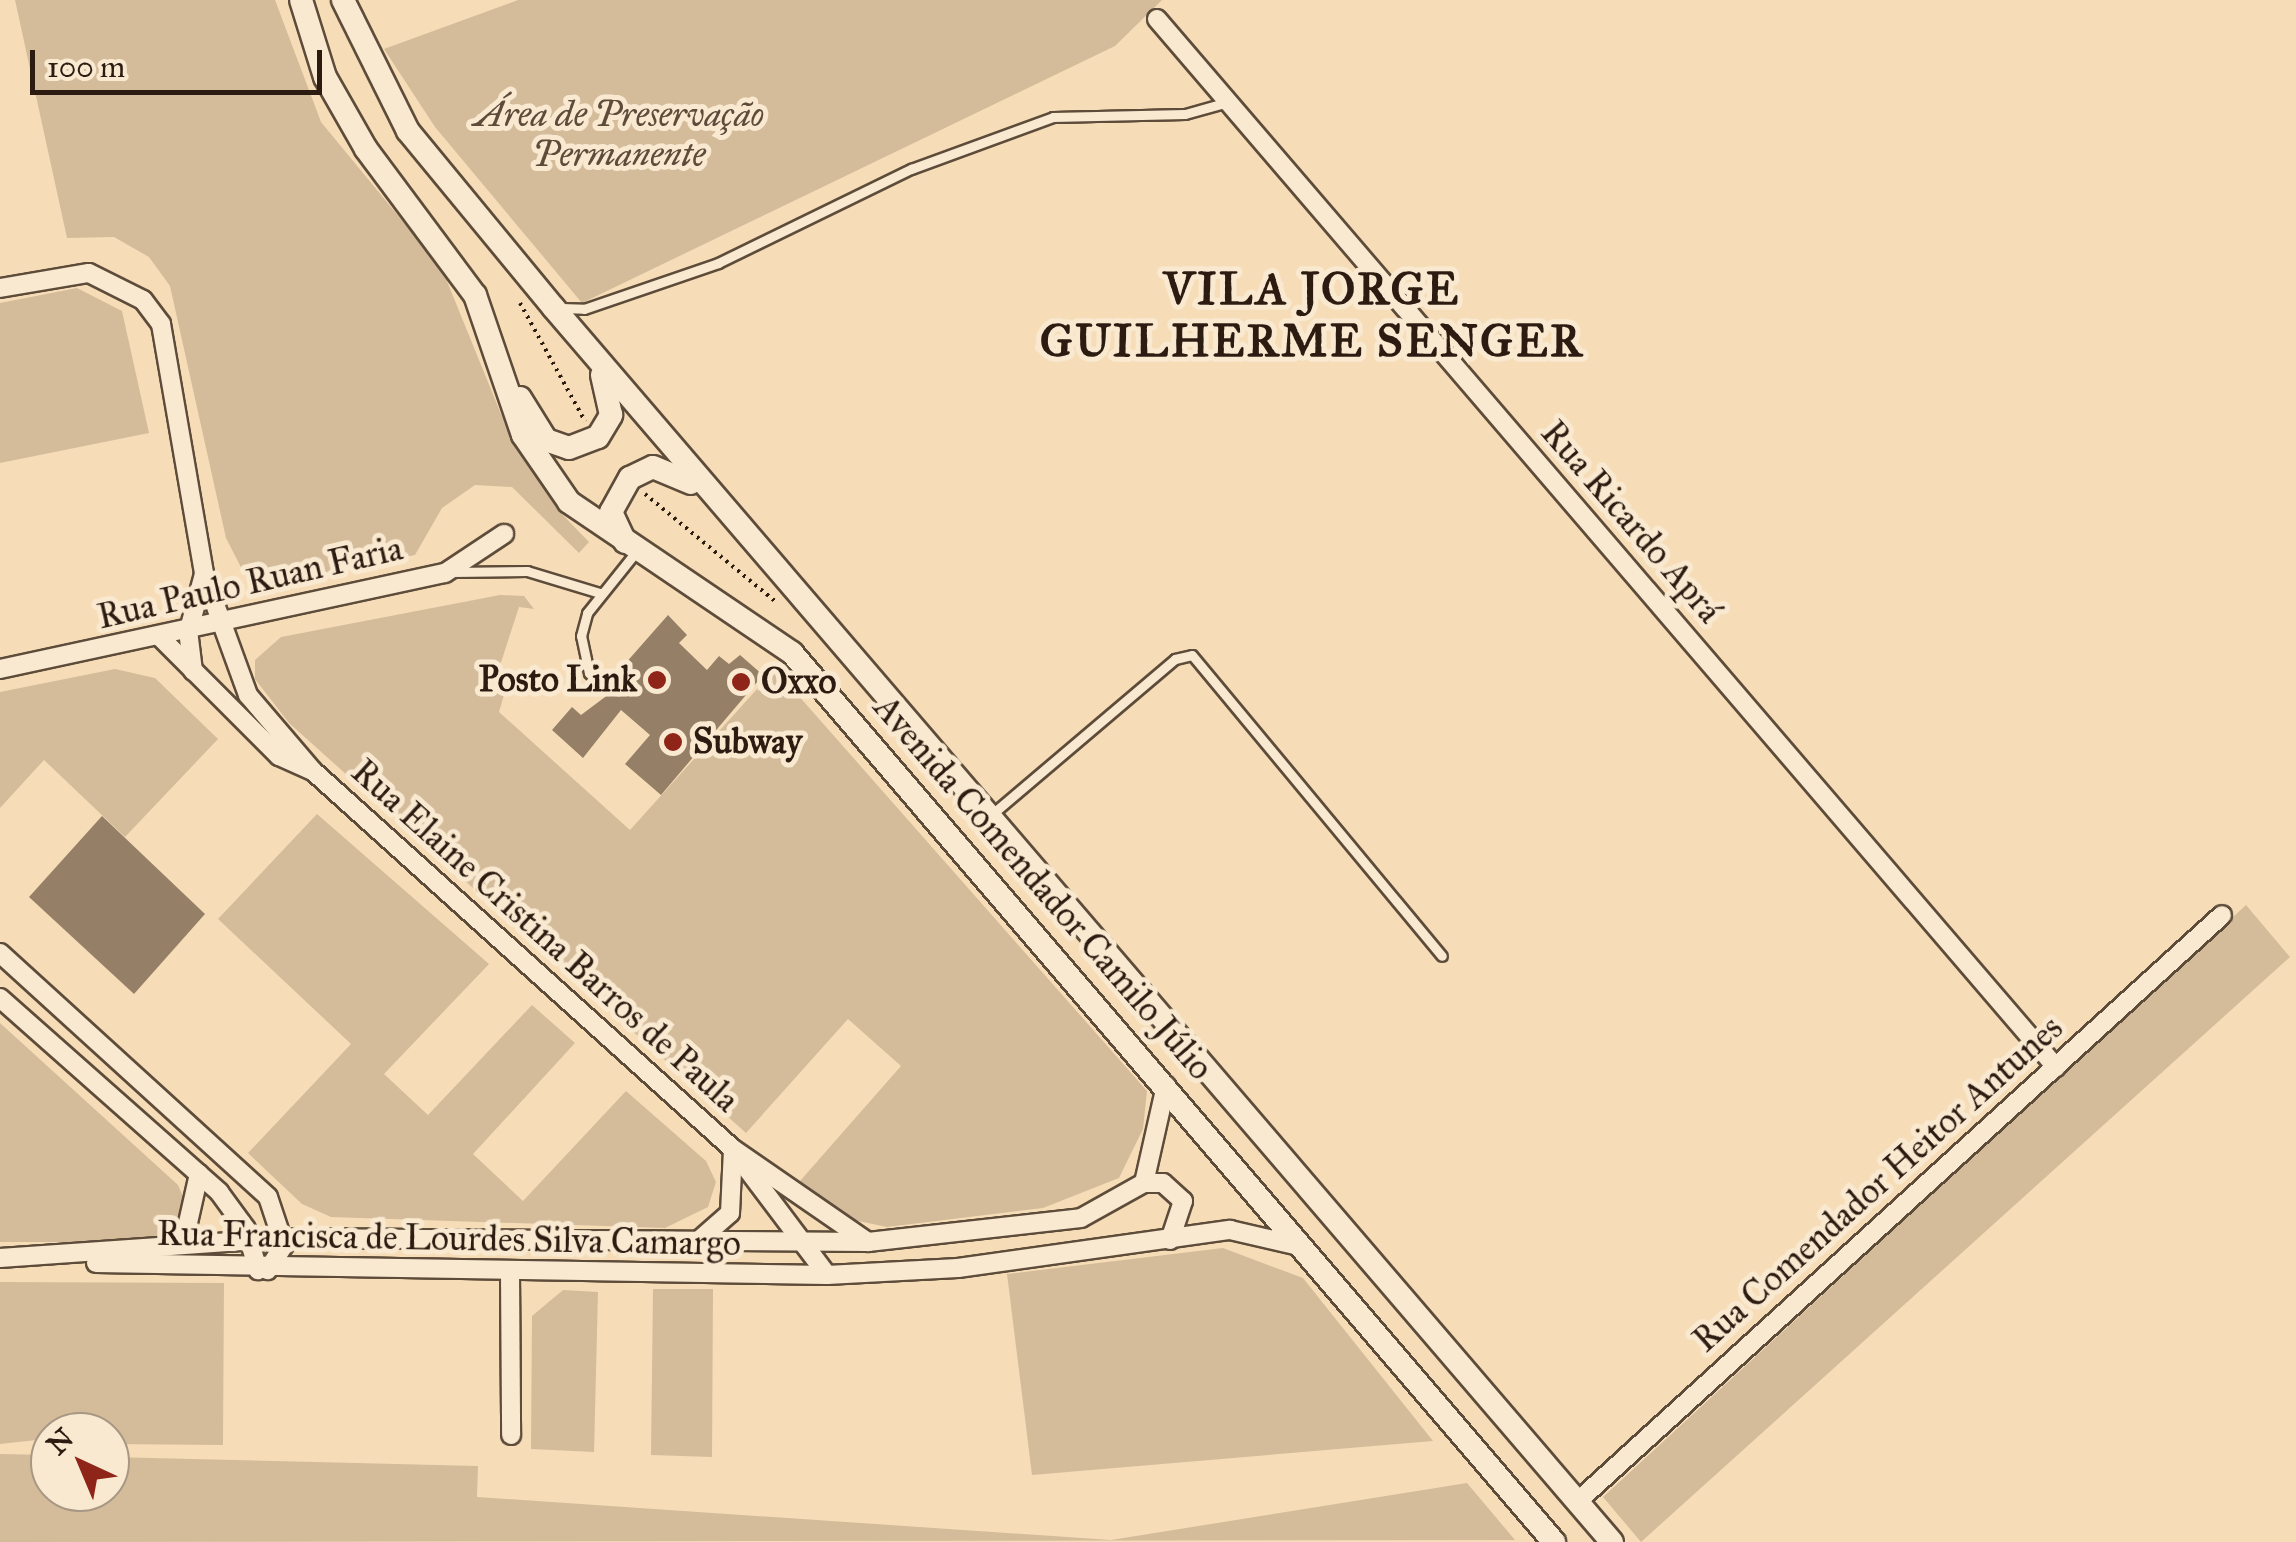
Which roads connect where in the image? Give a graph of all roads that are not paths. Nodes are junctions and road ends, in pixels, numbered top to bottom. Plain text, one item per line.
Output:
1 (298, 0) edge
2 (330, 0) edge
3 (344, 0) edge
4 (1157, 19) dead end
5 (380, 86) junction
6 (1228, 102) junction
7 (0, 288) edge
8 (553, 307) junction
9 (494, 346) junction
10 (587, 346) junction
11 (714, 500) junction
12 (504, 534) dead end
13 (634, 553) junction
14 (445, 572) junction
15 (204, 574) junction
16 (600, 592) junction
17 (226, 624) junction
18 (188, 633) junction
19 (161, 638) junction
20 (0, 669) edge
21 (195, 676) junction
22 (604, 688) dead end
23 (313, 771) junction
24 (991, 815) junction
25 (2222, 914) dead end
26 (0, 953) edge
27 (1442, 956) dead end
28 (0, 998) edge
29 (2056, 1067) junction
30 (1166, 1084) junction
31 (733, 1149) junction
32 (235, 1162) junction
33 (199, 1174) junction
34 (1144, 1182) junction
35 (214, 1188) junction
36 (821, 1217) junction
37 (284, 1238) junction
38 (1170, 1240) junction
39 (250, 1242) junction
40 (868, 1242) junction
41 (694, 1243) junction
42 (839, 1243) junction
43 (804, 1244) junction
44 (183, 1245) junction
45 (1305, 1249) junction
46 (0, 1258) edge
47 (70, 1259) junction
48 (263, 1270) junction
49 (510, 1272) junction
50 (830, 1275) junction
51 (510, 1435) dead end
52 (1578, 1502) junction
53 (1554, 1542) edge
54 (1612, 1542) edge

1 - 9 main road, Avenida Comendador Camilo Júlio
2 - 5 main road
3 - 5 main road, Avenida Comendador Camilo Júlio
4 - 6 street, Rua Ricardo Aprá
5 - 8 main road, Avenida Comendador Camilo Júlio
6 - 8 lane
6 - 29 street, Rua Ricardo Aprá
7 - 15 street
8 - 10 main road, Avenida Comendador Camilo Júlio
9 - 10 main road
9 - 13 main road, Avenida Comendador Camilo Júlio
10 - 11 main road, Avenida Comendador Camilo Júlio
11 - 13 main road
11 - 24 main road, Avenida Comendador Camilo Júlio
12 - 14 street, Rua Paulo Ruan Faria
13 - 16 lane
13 - 30 main road, Avenida Comendador Camilo Júlio
14 - 16 lane
14 - 17 street, Rua Paulo Ruan Faria
15 - 17 street, Rua Elaine Cristina Barros de Paula
15 - 18 street
16 - 22 lane
17 - 18 street, Rua Paulo Ruan Faria
17 - 23 street, Rua Elaine Cristina Barros de Paula
18 - 19 street, Rua Paulo Ruan Faria
18 - 21 street
19 - 20 street, Rua Paulo Ruan Faria
19 - 21 street, Rua Elaine Cristina Barros de Paula
21 - 23 street, Rua Elaine Cristina Barros de Paula
23 - 31 street, Rua Elaine Cristina Barros de Paula
24 - 27 lane
24 - 52 main road, Avenida Comendador Camilo Júlio
25 - 29 street, Rua Comendador Heitor Antunes
26 - 32 street
28 - 33 street
29 - 52 street, Rua Comendador Heitor Antunes
30 - 34 street
30 - 45 main road, Avenida Comendador Camilo Júlio
31 - 36 street, Rua Elaine Cristina Barros de Paula
31 - 41 street, Rua Elaine Cristina Barros de Paula
31 - 43 street, Rua Elaine Cristina Barros de Paula
32 - 35 street
32 - 37 street
33 - 35 street
33 - 44 street
34 - 38 street
34 - 40 street, Rua Francisca de Lourdes Silva Camargo
35 - 39 street
36 - 40 street, Rua Elaine Cristina Barros de Paula
36 - 42 street, Rua Elaine Cristina Barros de Paula
37 - 39 street, Rua Francisca de Lourdes Silva Camargo
37 - 41 street, Rua Francisca de Lourdes Silva Camargo
37 - 48 street
38 - 45 street, Rua Francisca de Lourdes Silva Camargo
38 - 50 street, Rua Francisca de Lourdes Silva Camargo
39 - 44 street, Rua Francisca de Lourdes Silva Camargo
39 - 48 street
40 - 42 street, Rua Francisca de Lourdes Silva Camargo
41 - 43 street, Rua Francisca de Lourdes Silva Camargo
42 - 43 street, Rua Francisca de Lourdes Silva Camargo
42 - 50 street
43 - 50 street
44 - 47 street, Rua Francisca de Lourdes Silva Camargo
45 - 53 main road, Avenida Comendador Camilo Júlio
46 - 47 street, Rua Francisca de Lourdes Silva Camargo
47 - 48 street, Rua Francisca de Lourdes Silva Camargo
48 - 49 street, Rua Francisca de Lourdes Silva Camargo
49 - 50 street, Rua Francisca de Lourdes Silva Camargo
49 - 51 street
52 - 54 main road, Avenida Comendador Camilo Júlio

